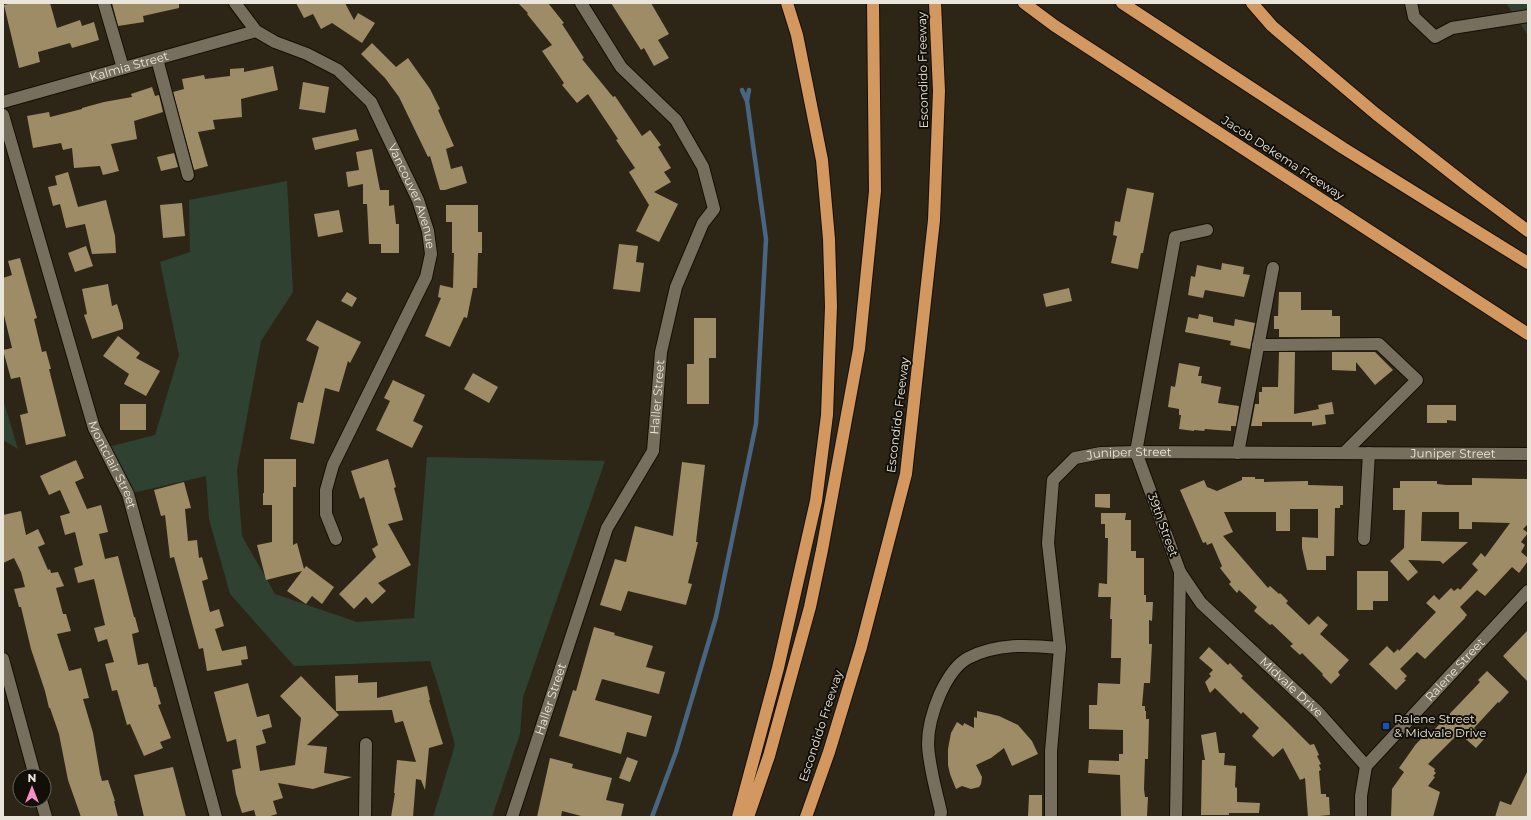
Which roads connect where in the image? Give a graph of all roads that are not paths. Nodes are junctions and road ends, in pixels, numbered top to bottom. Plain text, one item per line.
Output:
1 (104, 3) edge
2 (235, 3) edge
3 (581, 3) edge
4 (787, 3) edge
5 (873, 3) edge
6 (935, 3) edge
7 (1024, 3) edge
8 (1122, 3) edge
9 (1252, 3) edge
10 (1411, 3) edge
11 (1528, 16) edge
12 (256, 31) junction
13 (157, 59) junction
14 (123, 68) junction
15 (3, 102) edge
16 (3, 114) edge
17 (188, 175) dead end
18 (1207, 230) dead end
19 (1528, 231) edge
20 (1528, 263) edge
21 (1273, 268) dead end
22 (1528, 334) edge
23 (1258, 345) junction
24 (1136, 452) junction
25 (1238, 453) junction
26 (1344, 453) junction
27 (1369, 453) junction
28 (1528, 454) edge
29 (336, 539) dead end
30 (1364, 539) dead end
31 (1180, 572) junction
32 (1528, 591) edge
33 (1060, 648) junction
34 (3, 660) edge
35 (366, 744) dead end
36 (1366, 766) junction
37 (33, 768) edge
38 (216, 817) edge
39 (365, 817) edge
40 (512, 817) edge
41 (738, 817) edge
42 (748, 817) edge
43 (806, 817) edge
44 (940, 817) edge
45 (1051, 817) edge
46 (1176, 817) edge
47 (1360, 817) edge

1 - 14 street
2 - 12 street, Vancouver Avenue
3 - 40 street, Haller Street
4 - 41 highway
5 - 42 highway
6 - 43 highway, Escondido Freeway
7 - 22 highway, Jacob Dekema Freeway
8 - 20 highway
9 - 19 highway
10 - 11 street
12 - 13 street, Kalmia Street
12 - 29 street, Vancouver Avenue
13 - 14 street, Kalmia Street
13 - 17 street
14 - 15 street, Kalmia Street
16 - 38 street, Montclair Street
18 - 24 street
21 - 23 street
23 - 25 street
23 - 26 street
24 - 25 street, Juniper Street
24 - 31 street, 39th Street
24 - 33 street, Juniper Street
25 - 26 street, Juniper Street
26 - 27 street, Juniper Street
27 - 28 street, Juniper Street
27 - 30 street
31 - 36 street, Midvale Drive
31 - 46 street, 39th Street
32 - 36 street, Ralene Street
33 - 44 street
33 - 45 street, Juniper Street
34 - 37 street
35 - 39 street
36 - 47 street

